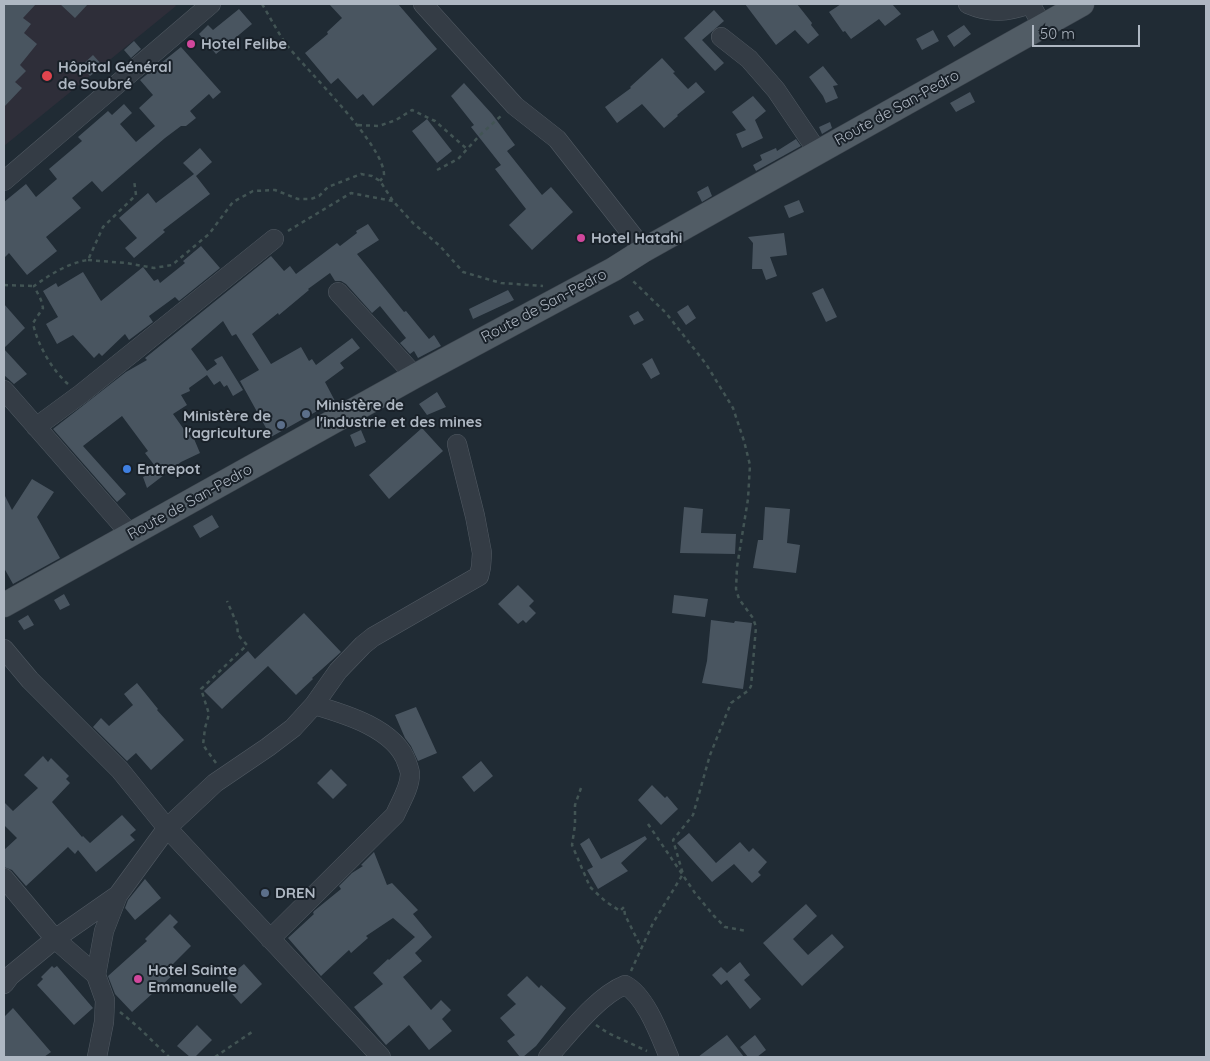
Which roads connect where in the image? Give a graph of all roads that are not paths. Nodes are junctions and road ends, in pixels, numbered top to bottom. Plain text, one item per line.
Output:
1 (211, 4) edge
2 (423, 4) edge
3 (968, 4) edge
4 (1082, 4) edge
5 (1043, 26) junction
6 (722, 37) dead end
7 (818, 152) junction
8 (4, 181) edge
9 (274, 239) road end
10 (644, 250) junction
11 (338, 292) dead end
12 (415, 376) junction
13 (4, 390) edge
14 (36, 427) junction
15 (457, 444) dead end
16 (131, 535) junction
17 (4, 605) edge
18 (4, 649) edge
19 (314, 706) junction
20 (167, 828) junction
21 (4, 878) edge
22 (118, 894) junction
23 (55, 939) junction
24 (270, 939) junction
25 (96, 975) junction
26 (4, 984) edge
27 (97, 1057) edge
28 (381, 1057) edge
29 (548, 1057) edge
30 (669, 1057) edge

1 - 8 street
2 - 10 street
3 - 5 street
4 - 5 main road, Route de San-Pedro
5 - 7 main road, Route de San-Pedro
6 - 7 street
7 - 10 main road, Route de San-Pedro
9 - 14 street
10 - 12 main road, Route de San-Pedro
11 - 12 street
12 - 16 main road, Route de San-Pedro
13 - 14 street
14 - 16 street
15 - 19 street
16 - 17 main road, Route de San-Pedro
18 - 20 street
19 - 20 street
19 - 24 street
20 - 22 street
20 - 24 street
21 - 23 street
22 - 23 street
22 - 25 street
23 - 25 street
23 - 26 street
24 - 28 street
25 - 27 street
29 - 30 street

